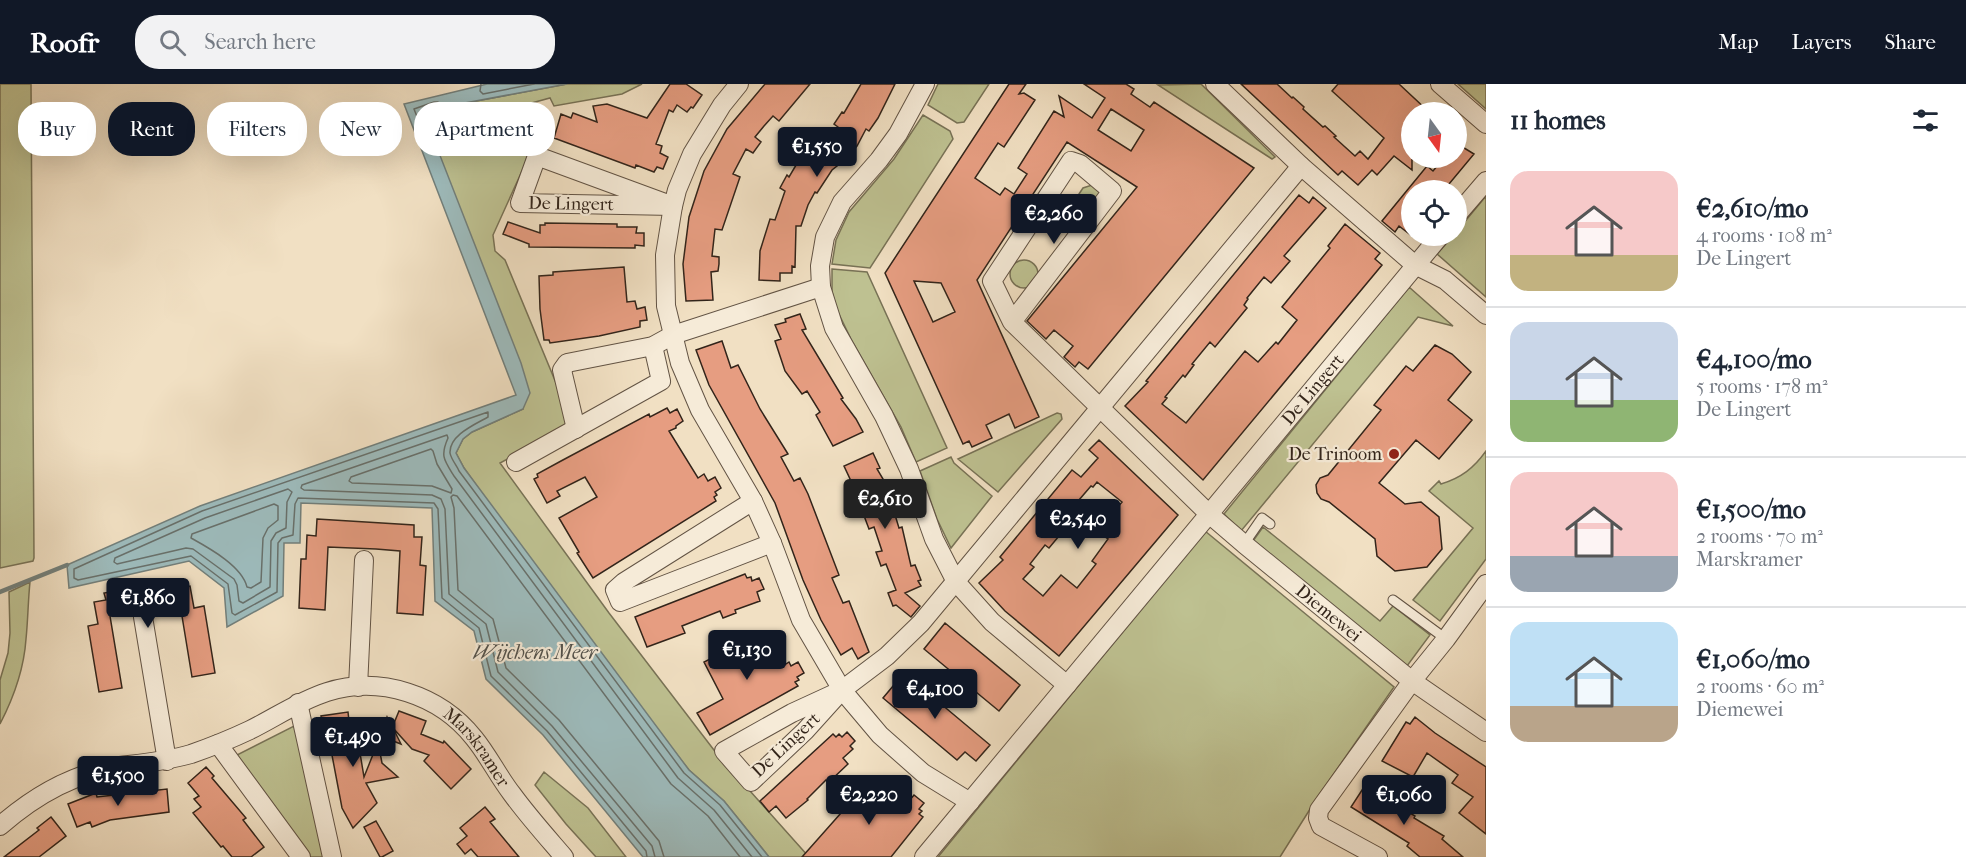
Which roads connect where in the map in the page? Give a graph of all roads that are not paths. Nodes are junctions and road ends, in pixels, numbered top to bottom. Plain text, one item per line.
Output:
1 (739, 84) edge
2 (925, 84) edge
3 (1215, 84) edge
4 (1440, 84) edge
5 (1486, 123) edge
6 (1301, 166) junction
7 (1486, 181) edge
8 (1467, 203) edge
9 (673, 206) junction
10 (1431, 246) edge
11 (1415, 265) junction
12 (821, 287) junction
13 (1486, 315) edge
14 (1012, 322) junction
15 (673, 335) junction
16 (653, 346) junction
17 (1099, 408) junction
18 (576, 429) junction
19 (516, 462) dead end
20 (753, 501) junction
21 (1209, 514) junction
22 (1270, 524) dead end
23 (772, 543) junction
24 (1244, 544) junction
25 (364, 560) dead end
26 (956, 582) junction
27 (1486, 584) edge
28 (1393, 600) dead end
29 (143, 617) dead end
30 (1446, 639) junction
31 (1412, 681) junction
32 (1067, 686) junction
33 (358, 687) junction
34 (842, 690) junction
35 (298, 703) junction
36 (1486, 732) edge
37 (218, 744) junction
38 (168, 761) junction
39 (970, 802) junction
40 (0, 826) edge
41 (293, 855) edge
42 (332, 857) edge
43 (564, 857) edge
44 (924, 857) edge
45 (1378, 857) edge

1 - 9 street
2 - 12 street
3 - 6 street
4 - 5 street
6 - 11 street
6 - 17 street, De Lingert
7 - 8 street
9 - 9 street, De Lingert
9 - 15 street
10 - 11 street, De Lingert
11 - 13 street
11 - 21 street, De Lingert
12 - 15 street
12 - 26 street
14 - 14 street
14 - 17 street
15 - 16 street
15 - 20 street
16 - 18 street
16 - 18 street
17 - 21 street
17 - 26 street, De Lingert
18 - 19 street
20 - 23 street
20 - 23 street
21 - 24 street, Diemewei
21 - 32 street, De Lingert
22 - 24 lane
23 - 34 street
24 - 31 street, Diemewei
25 - 33 street
26 - 32 street
26 - 34 street, De Lingert
27 - 30 street
28 - 30 lane
29 - 38 street
30 - 31 street
31 - 36 street, Diemewei
31 - 45 street
32 - 39 street, De Lingert
33 - 35 street, Marskramer
33 - 43 street, Marskramer
34 - 34 street, De Lingert
34 - 39 street
35 - 37 street, Marskramer
35 - 42 street
37 - 38 street, Marskramer
37 - 41 street
38 - 40 street, Marskramer
39 - 44 street, De Lingert

